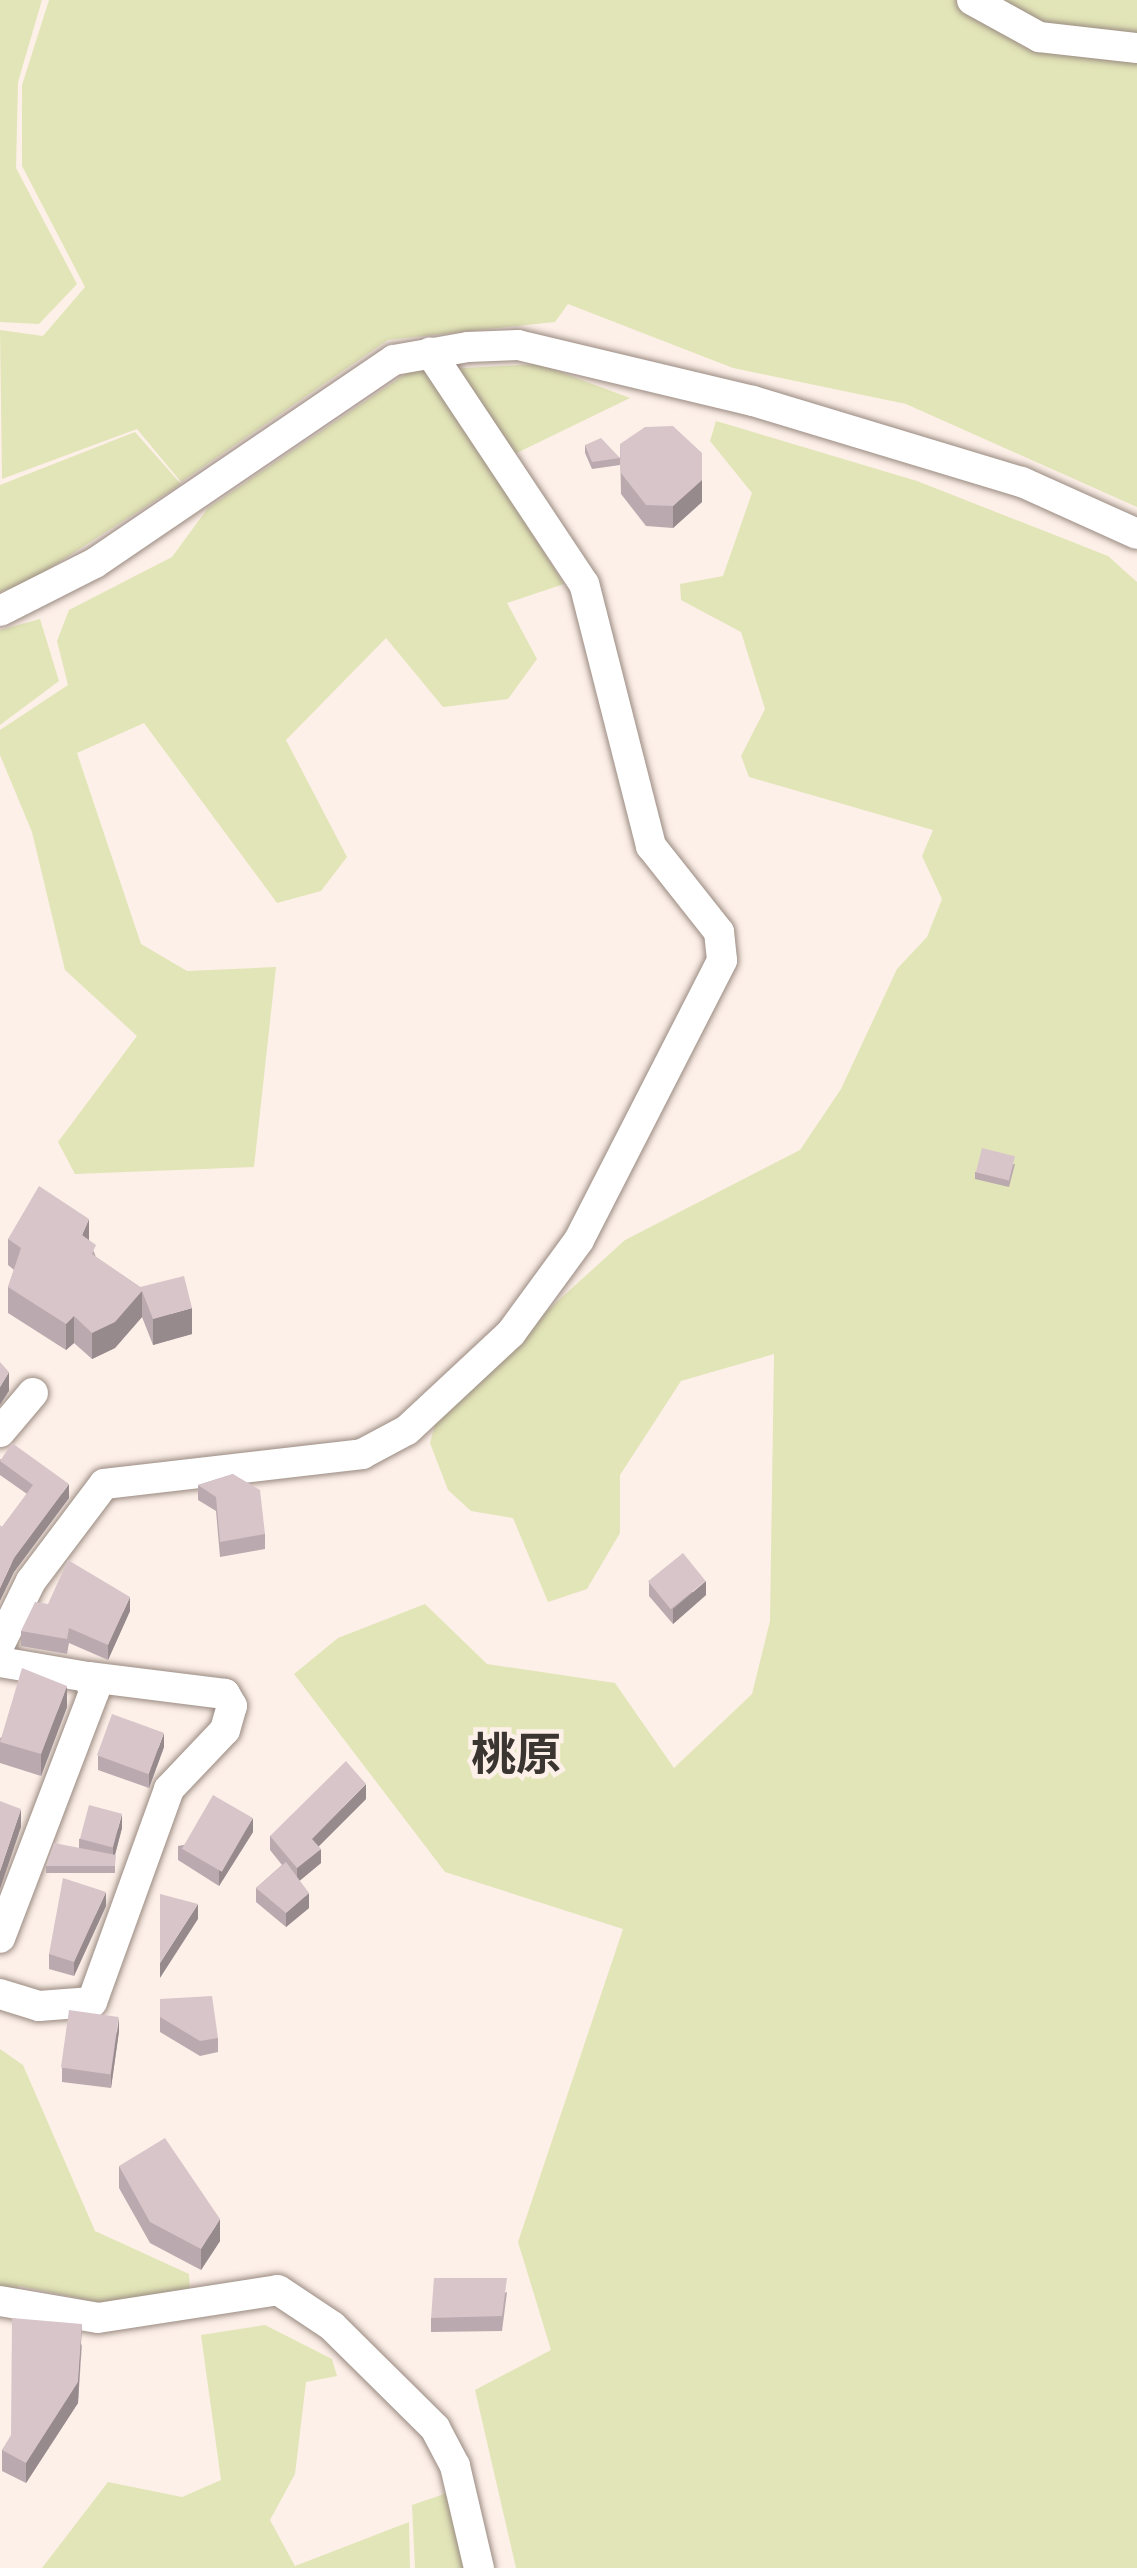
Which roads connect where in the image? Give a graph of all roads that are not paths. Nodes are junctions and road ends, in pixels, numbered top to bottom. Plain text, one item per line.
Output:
1 (972, 0) edge
2 (1137, 47) edge
3 (430, 352) junction
4 (1137, 534) edge
5 (0, 611) edge
6 (33, 1394) dead end
7 (0, 1432) edge
8 (0, 1644) edge
9 (0, 1662) edge
10 (88, 1676) junction
11 (0, 1938) edge
12 (0, 1994) edge
13 (0, 2301) edge
14 (479, 2568) edge

1 - 2 street
3 - 4 street
3 - 5 street
3 - 8 street
6 - 7 street
9 - 10 street
10 - 11 street
10 - 12 street
13 - 14 street

